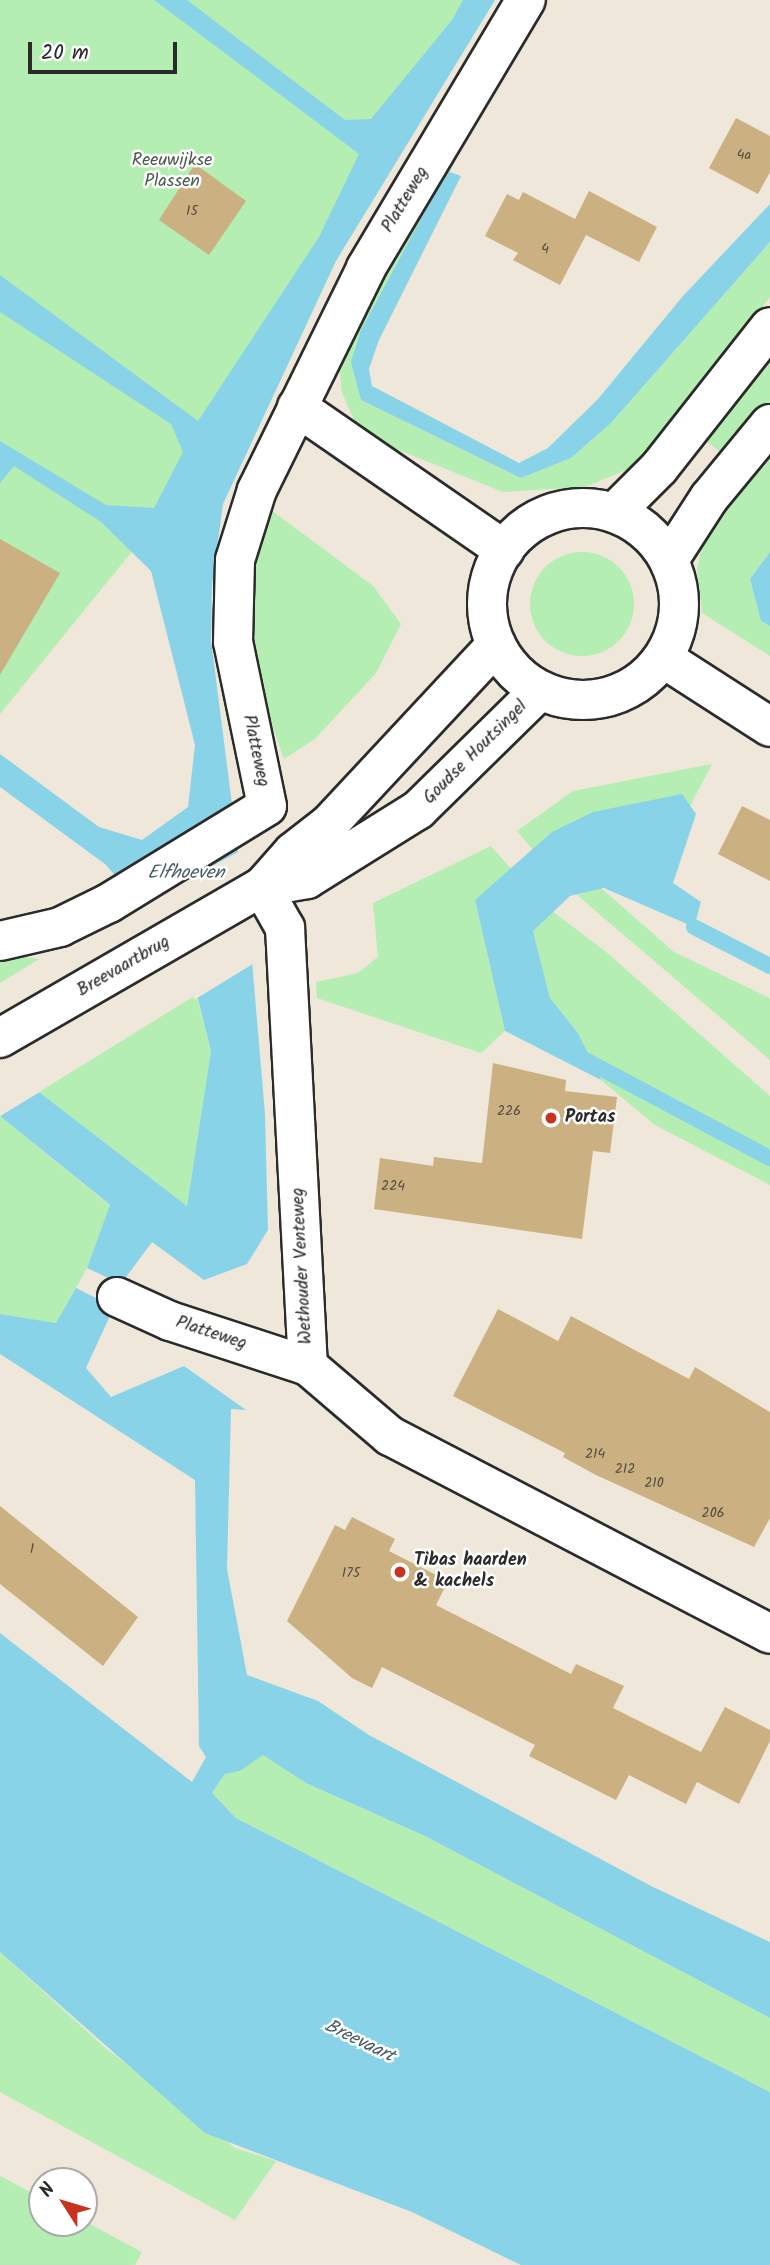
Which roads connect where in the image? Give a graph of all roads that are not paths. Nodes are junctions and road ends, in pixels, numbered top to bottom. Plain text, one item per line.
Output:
1 (526, 0) edge
2 (770, 327) edge
3 (298, 407) junction
4 (770, 424) edge
5 (614, 513) junction
6 (504, 550) junction
7 (669, 560) junction
8 (496, 645) junction
9 (663, 658) junction
10 (540, 690) junction
11 (770, 727) edge
12 (255, 891) junction
13 (0, 941) edge
14 (0, 1038) edge
15 (117, 1297) dead end
16 (308, 1366) junction
17 (770, 1634) edge

1 - 3 street, Platteweg
2 - 5 street
3 - 6 street
3 - 13 street, Platteweg
4 - 7 street
5 - 6 street
5 - 7 street
6 - 8 street
7 - 9 street
8 - 10 street
8 - 12 street
9 - 10 street
9 - 11 street
10 - 12 street, Goudse Houtsingel
12 - 14 street, Breevaartbrug
12 - 16 street, Wethouder Venteweg
15 - 16 street, Platteweg
16 - 17 street, Wethouder Venteweg

